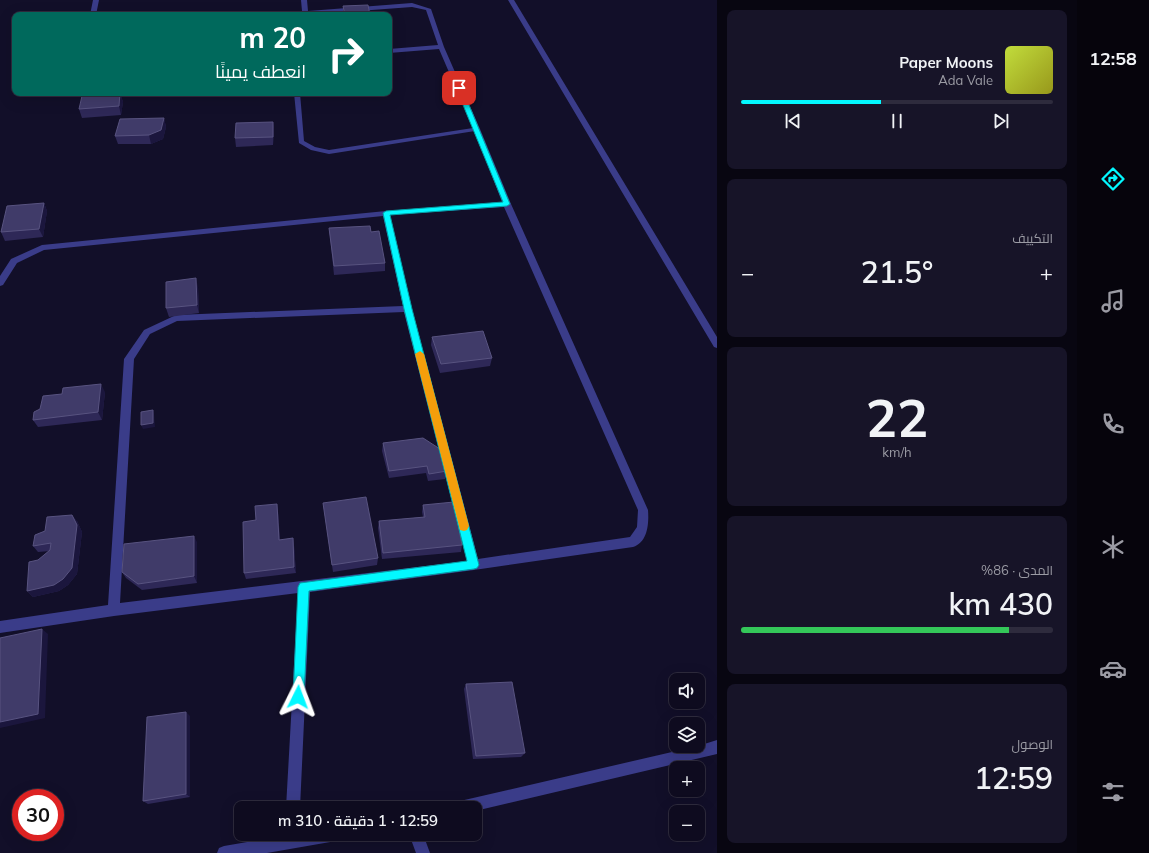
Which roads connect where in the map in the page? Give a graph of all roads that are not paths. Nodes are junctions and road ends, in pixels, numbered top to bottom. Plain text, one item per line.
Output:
1 (96, 0) edge
2 (304, 0) edge
3 (511, 0) edge
4 (94, 12) edge
5 (305, 12) edge
6 (318, 12) edge
7 (442, 47) junction
8 (392, 51) edge
9 (297, 96) edge
10 (477, 129) junction
11 (507, 204) junction
12 (386, 213) junction
13 (0, 283) edge
14 (408, 309) junction
15 (717, 345) edge
16 (474, 565) junction
17 (304, 587) junction
18 (114, 610) junction
19 (0, 627) edge
20 (717, 747) edge
21 (293, 801) edge
22 (482, 803) edge
23 (278, 841) edge
24 (419, 841) edge
25 (224, 853) edge
26 (423, 853) edge

1 - 4 street
2 - 5 street
3 - 15 street
6 - 7 street
7 - 8 street
7 - 10 street
9 - 10 street
10 - 11 street
11 - 12 street
11 - 16 street
12 - 13 street
12 - 14 street
14 - 16 street
14 - 18 street
16 - 17 street
17 - 18 street
17 - 21 street
18 - 19 street
20 - 22 street
23 - 25 street
24 - 26 street

